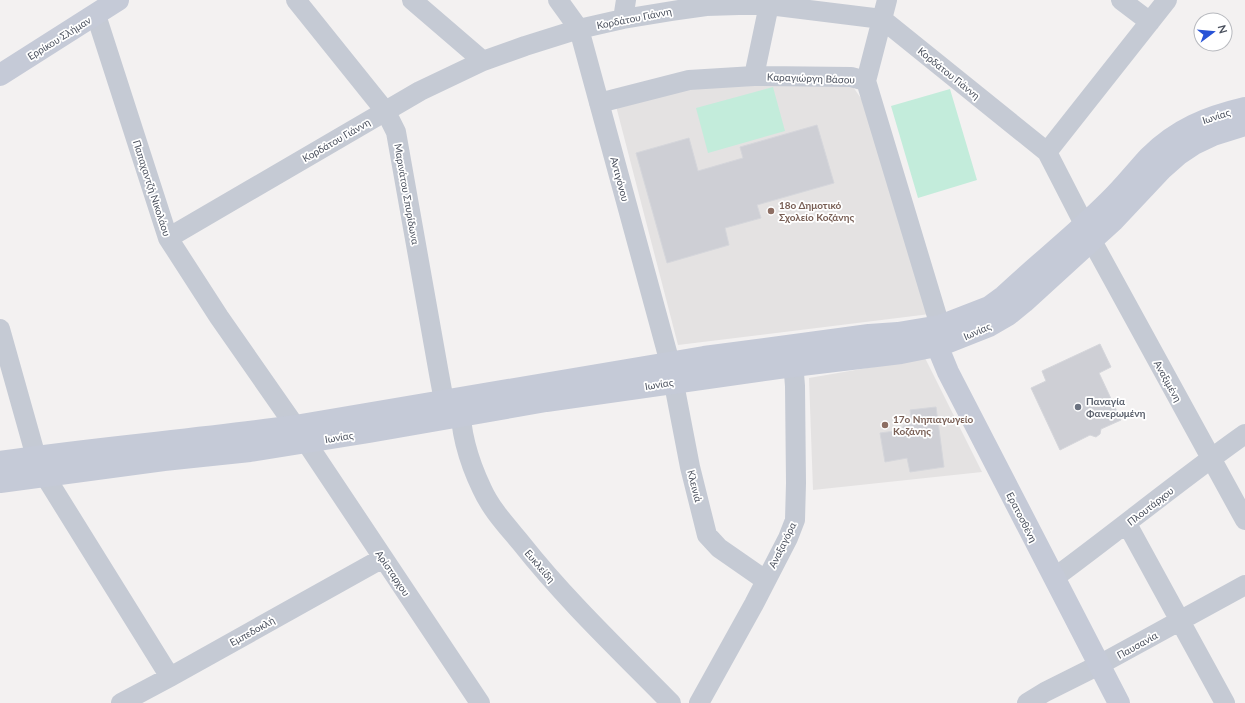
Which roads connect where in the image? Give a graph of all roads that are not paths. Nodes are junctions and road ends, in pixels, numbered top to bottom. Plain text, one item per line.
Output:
1 (118, 0) edge
2 (296, 0) edge
3 (412, 0) edge
4 (558, 0) edge
5 (1121, 0) edge
6 (1167, 0) edge
7 (770, 3) edge
8 (884, 9) edge
9 (625, 10) edge
10 (96, 15) junction
11 (1150, 22) junction
12 (579, 30) junction
13 (484, 61) junction
14 (0, 75) edge
15 (754, 76) junction
16 (866, 81) junction
17 (599, 103) junction
18 (1245, 108) edge
19 (386, 112) junction
20 (1245, 125) edge
21 (1047, 152) junction
22 (1088, 232) junction
23 (168, 238) junction
24 (0, 329) edge
25 (940, 336) junction
26 (792, 356) junction
27 (672, 373) junction
28 (452, 409) junction
29 (300, 434) junction
30 (1245, 434) edge
31 (1211, 458) junction
32 (0, 462) edge
33 (41, 466) junction
34 (0, 482) edge
35 (1245, 520) edge
36 (1127, 524) junction
37 (383, 558) junction
38 (1054, 578) junction
39 (765, 580) junction
40 (1245, 585) edge
41 (1180, 621) junction
42 (1099, 665) junction
43 (170, 678) junction
44 (121, 703) edge
45 (480, 703) edge
46 (671, 703) edge
47 (699, 703) edge
48 (1027, 703) edge
49 (1119, 703) edge
50 (1225, 703) edge

1 - 10 main road, Ερρίκου Σλήμαν
2 - 19 street, Μαρινάτου Σπυρίδωνα
3 - 13 street
4 - 12 street, Αντιγόνου
5 - 11 street
6 - 11 street
7 - 8 street, Κορδάτου Γιάννη
7 - 9 street, Κορδάτου Γιάννη
7 - 15 street
8 - 16 street
8 - 21 street, Κορδάτου Γιάννη
9 - 12 street, Κορδάτου Γιάννη
10 - 14 main road, Ερρίκου Σλήμαν
10 - 23 street, Παπαχαντζή Νικολάου
11 - 21 street
12 - 13 street, Κορδάτου Γιάννη
12 - 17 street, Αντιγόνου
13 - 19 street, Κορδάτου Γιάννη
15 - 16 street, Καραγιώργη Βάσου
15 - 17 street, Καραγιώργη Βάσου
16 - 25 street, Καραγιώργη Βάσου
17 - 27 street, Αντιγόνου
18 - 22 main road, Ιωνίας
19 - 23 street, Κορδάτου Γιάννη
19 - 28 street, Μαρινάτου Σπυρίδωνα
20 - 22 main road, Ιωνίας
21 - 22 street, Κορδάτου Γιάννη
22 - 25 main road, Ιωνίας
22 - 31 street, Αναξιμένη
23 - 29 street, Παπαχαντζή Νικολάου
24 - 33 street
25 - 26 main road, Ιωνίας
25 - 38 main road, Ερατοσθένη
26 - 27 main road, Ιωνίας
26 - 39 street, Αναξαγόρα
27 - 28 main road, Ιωνίας
27 - 39 street, Κλεινιά
28 - 29 main road, Ιωνίας
28 - 46 street, Ευκλείδη
29 - 33 main road, Ιωνίας
29 - 37 street, Αρίσταρχου
30 - 31 street, Πλουτάρχου
31 - 35 street, Αναξιμένη
31 - 36 street, Πλουτάρχου
32 - 33 main road, Ιωνίας
33 - 34 main road, Ιωνίας
33 - 43 street
36 - 38 street, Πλουτάρχου
36 - 41 street
37 - 43 street, Εμπεδοκλή
37 - 45 street, Αρίσταρχου
38 - 42 main road, Ερατοσθένη
39 - 47 street, Αναξαγόρα
40 - 41 street, Παυσανία
41 - 42 street, Παυσανία
41 - 50 street
42 - 48 street, Παυσανία
42 - 49 main road, Ερατοσθένη
43 - 44 street, Εμπεδοκλή

